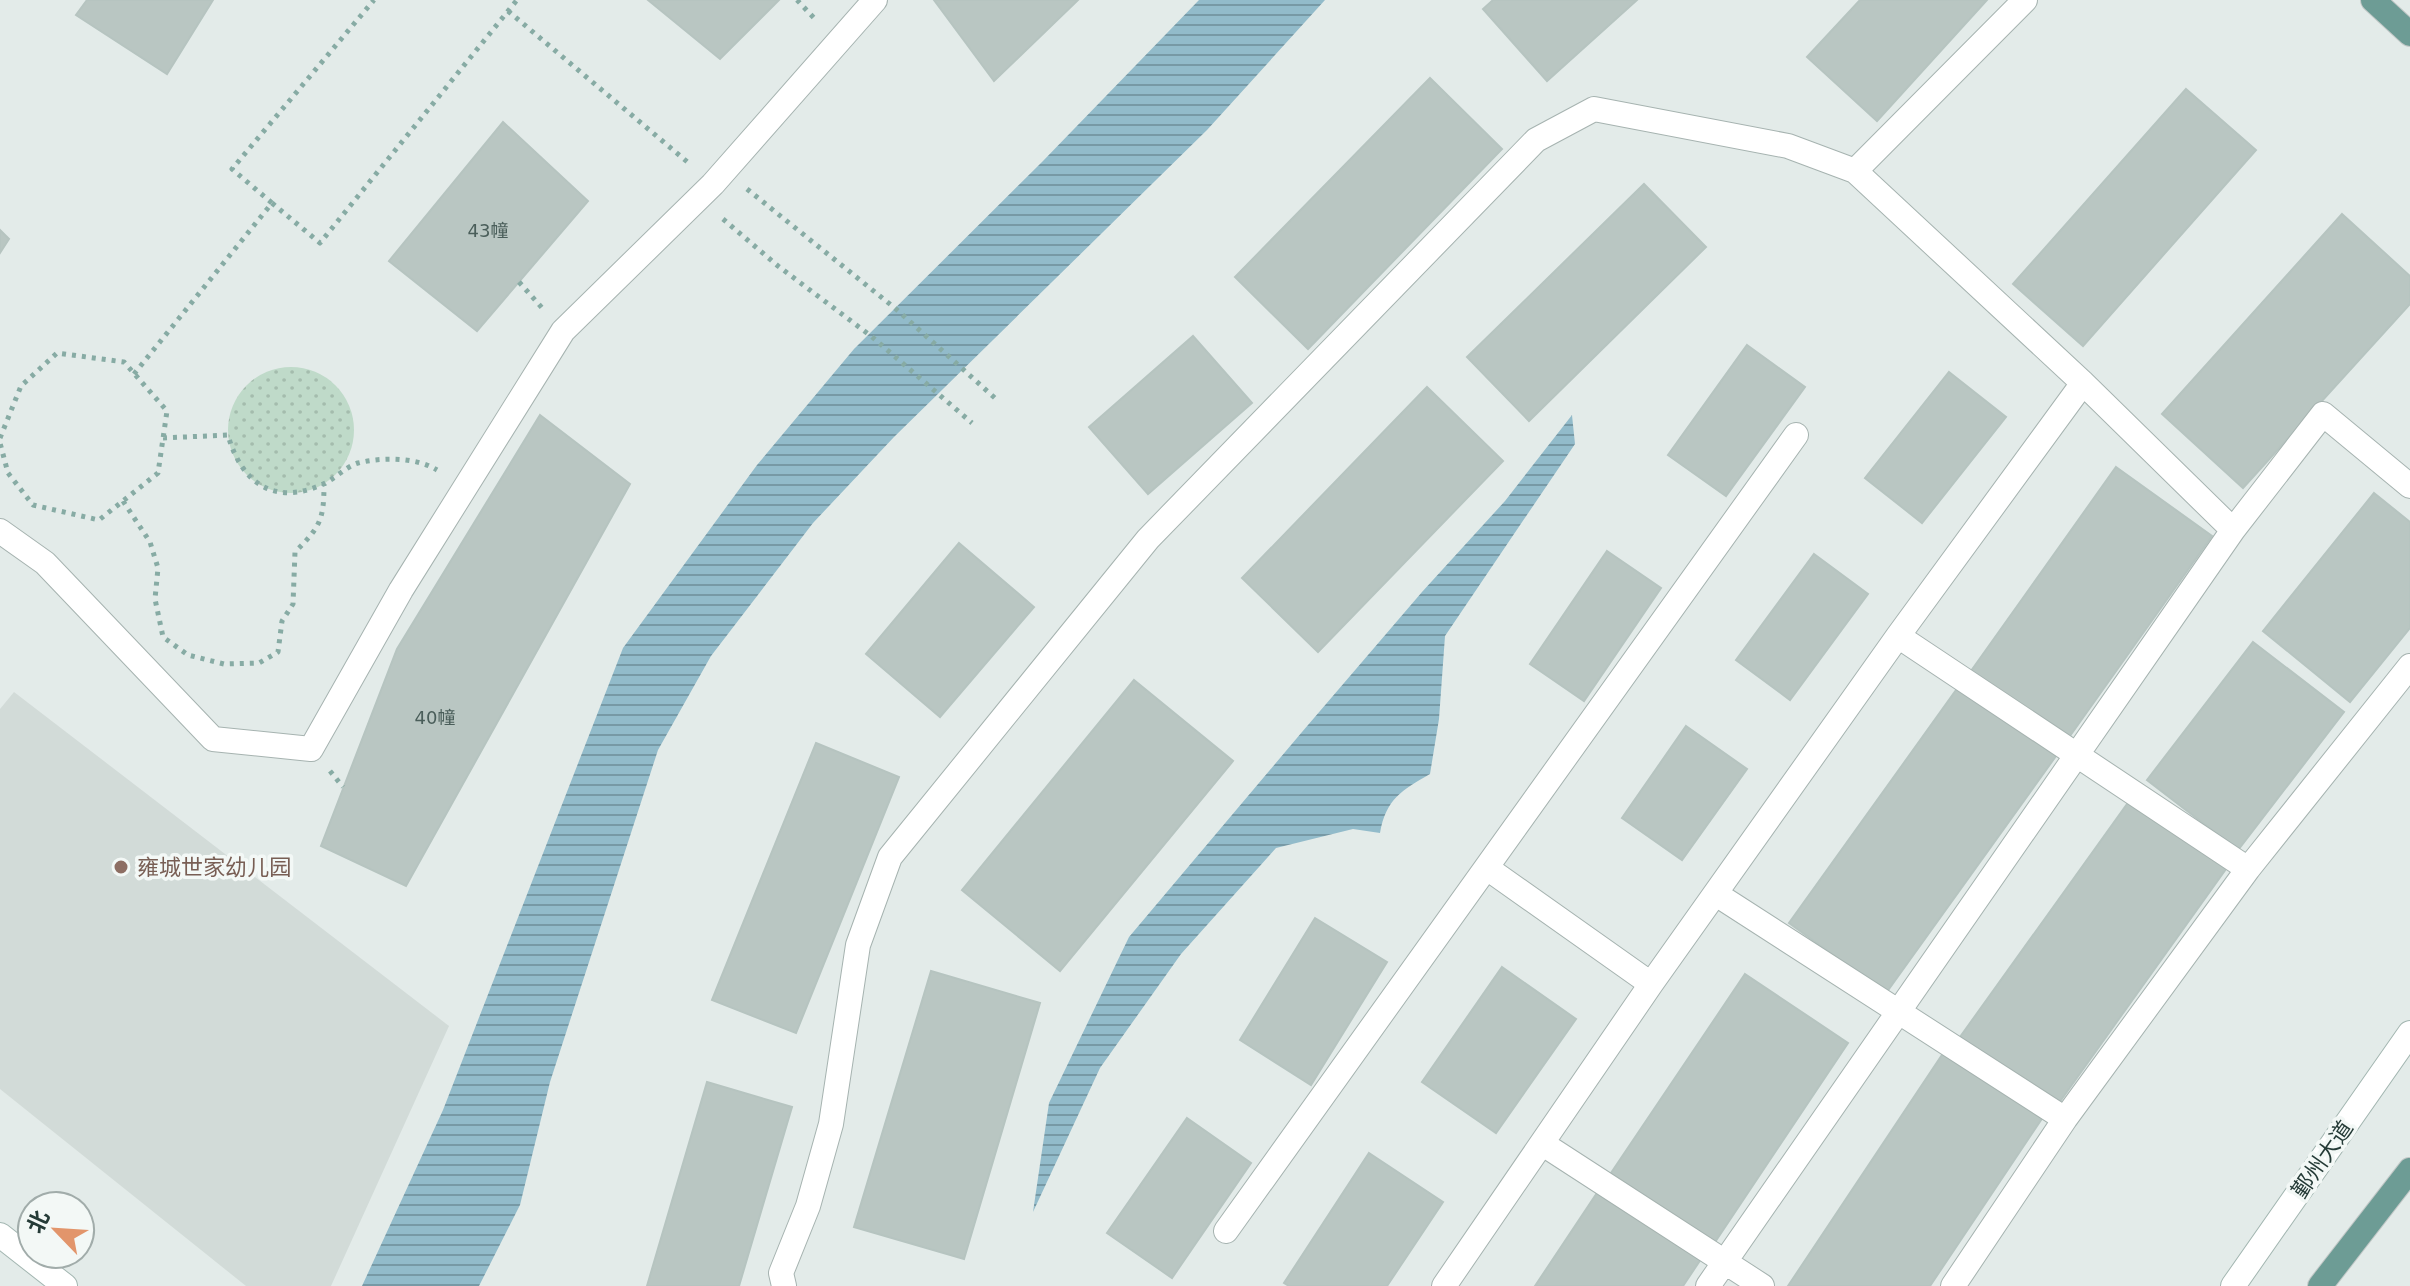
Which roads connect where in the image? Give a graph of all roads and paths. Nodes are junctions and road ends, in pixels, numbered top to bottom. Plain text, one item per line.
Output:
1 (374, 0) edge
2 (517, 0) edge
3 (875, 0) edge
4 (2025, 0) edge
5 (2373, 0) edge
6 (508, 11) junction
7 (2410, 34) edge
8 (1855, 171) junction
9 (712, 184) junction
10 (272, 203) junction
11 (134, 374) junction
12 (2083, 383) junction
13 (996, 399) dead end
14 (972, 423) dead end
15 (1796, 435) dead end
16 (163, 438) junction
17 (0, 440) edge
18 (324, 484) junction
19 (2410, 486) edge
20 (465, 487) junction
21 (123, 501) junction
22 (2233, 530) junction
23 (0, 531) edge
24 (1898, 636) junction
25 (2410, 666) edge
26 (2077, 755) junction
27 (1487, 868) junction
28 (2248, 869) junction
29 (1716, 894) junction
30 (1651, 984) junction
31 (1898, 1012) junction
32 (2410, 1033) edge
33 (2065, 1119) junction
34 (1543, 1144) junction
35 (2410, 1170) edge
36 (1226, 1231) dead end
37 (0, 1235) edge
38 (1724, 1263) junction
39 (65, 1286) edge
40 (784, 1286) edge
41 (1444, 1286) edge
42 (1708, 1286) edge
43 (1762, 1286) edge
44 (1953, 1286) edge
45 (2233, 1286) edge
46 (2320, 1286) edge

1 - 10 path
2 - 6 path
3 - 9 street
4 - 8 street
5 - 7 main road
6 - 9 path
6 - 10 path
8 - 12 street
8 - 40 street
9 - 13 path
9 - 14 path
9 - 20 street
10 - 11 path
11 - 16 path
11 - 17 path
12 - 22 street
12 - 24 street
15 - 27 street
16 - 18 path
16 - 21 path
17 - 21 path
18 - 20 path
18 - 21 path
19 - 22 street
20 - 23 street
22 - 26 street
24 - 26 street
24 - 29 street
25 - 28 street
26 - 28 street
26 - 31 street
27 - 30 street
27 - 36 street
28 - 33 street
29 - 30 street
29 - 31 street
30 - 34 street
31 - 33 street
31 - 38 street
32 - 45 street, 鄞州大道
33 - 44 street
34 - 38 street
34 - 41 street
35 - 46 main road
37 - 39 street
38 - 42 street
38 - 43 street

